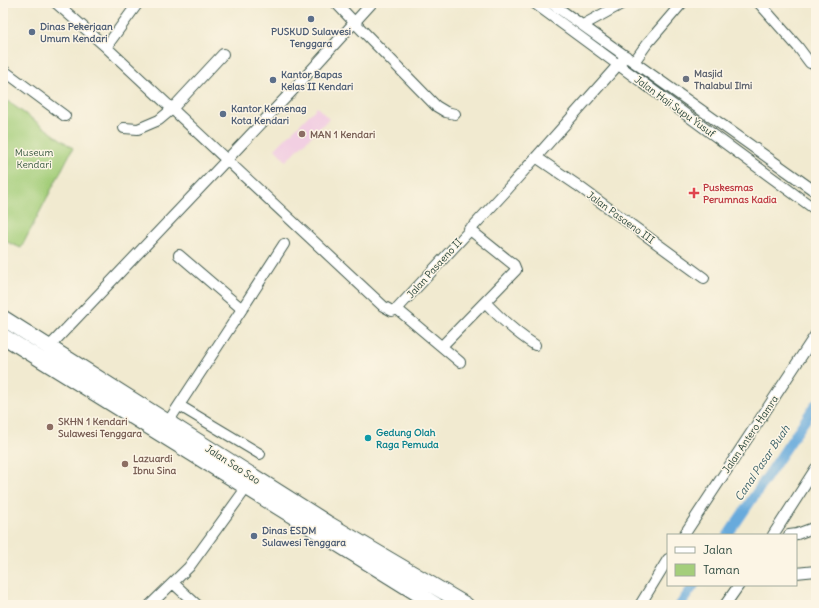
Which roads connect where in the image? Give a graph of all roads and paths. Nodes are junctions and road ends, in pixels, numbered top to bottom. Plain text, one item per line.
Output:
1 (56, 3) edge
2 (138, 3) edge
3 (336, 3) edge
4 (372, 3) edge
5 (534, 3) edge
6 (551, 3) edge
7 (623, 3) edge
8 (682, 3) edge
9 (760, 3) edge
10 (354, 22) junction
11 (583, 26) junction
12 (106, 47) junction
13 (223, 54) dead end
14 (630, 59) junction
15 (810, 63) dead end
16 (618, 65) junction
17 (3, 70) edge
18 (171, 110) junction
19 (455, 114) dead end
20 (65, 116) dead end
21 (124, 128) dead end
22 (536, 157) junction
23 (226, 160) junction
24 (816, 192) edge
25 (816, 210) edge
26 (469, 229) junction
27 (284, 244) dead end
28 (179, 255) dead end
29 (704, 278) dead end
30 (485, 302) junction
31 (242, 309) junction
32 (397, 309) junction
33 (3, 318) edge
34 (816, 334) edge
35 (3, 336) edge
36 (535, 344) dead end
37 (442, 346) junction
38 (49, 348) junction
39 (460, 362) dead end
40 (180, 406) junction
41 (168, 422) junction
42 (260, 454) dead end
43 (816, 468) edge
44 (247, 487) junction
45 (816, 527) edge
46 (685, 534) edge
47 (777, 534) edge
48 (797, 534) edge
49 (667, 561) edge
50 (816, 571) edge
51 (797, 573) edge
52 (173, 583) junction
53 (738, 586) edge
54 (150, 605) edge
55 (197, 605) edge
56 (436, 605) edge
57 (466, 605) edge
58 (640, 605) edge
59 (725, 605) edge

1 - 12 street
2 - 12 street
3 - 10 street
4 - 10 street
5 - 16 street, Jalan Haji Supu Yusuf
6 - 11 street, Jalan Haji Supu Yusuf
7 - 11 street
8 - 14 street, Jalan Pasaeno II
9 - 15 street
10 - 19 street
10 - 23 street
11 - 14 street, Jalan Haji Supu Yusuf
12 - 18 street
13 - 18 street
14 - 16 street, Jalan Pasaeno II
14 - 24 street, Jalan Haji Supu Yusuf
16 - 22 street, Jalan Pasaeno II
16 - 25 street, Jalan Haji Supu Yusuf
17 - 20 street
18 - 21 street
18 - 23 street
22 - 26 street, Jalan Pasaeno II
22 - 29 street, Jalan Pasaeno III
23 - 32 street
23 - 38 street
26 - 30 street
26 - 32 street, Jalan Pasaeno II
27 - 31 street
28 - 31 street
30 - 36 street
30 - 37 street
31 - 40 street
32 - 37 street
33 - 38 street, Jalan Sao Sao
34 - 46 street, Jalan Antero Hamra
35 - 44 street, Jalan Sao Sao
37 - 39 street
38 - 41 street, Jalan Sao Sao
40 - 41 street
40 - 42 street
41 - 57 street, Jalan Sao Sao
43 - 47 street
44 - 52 street
44 - 56 street, Jalan Sao Sao
45 - 48 street
49 - 58 street
50 - 51 street
52 - 54 street
52 - 55 street
53 - 59 street

